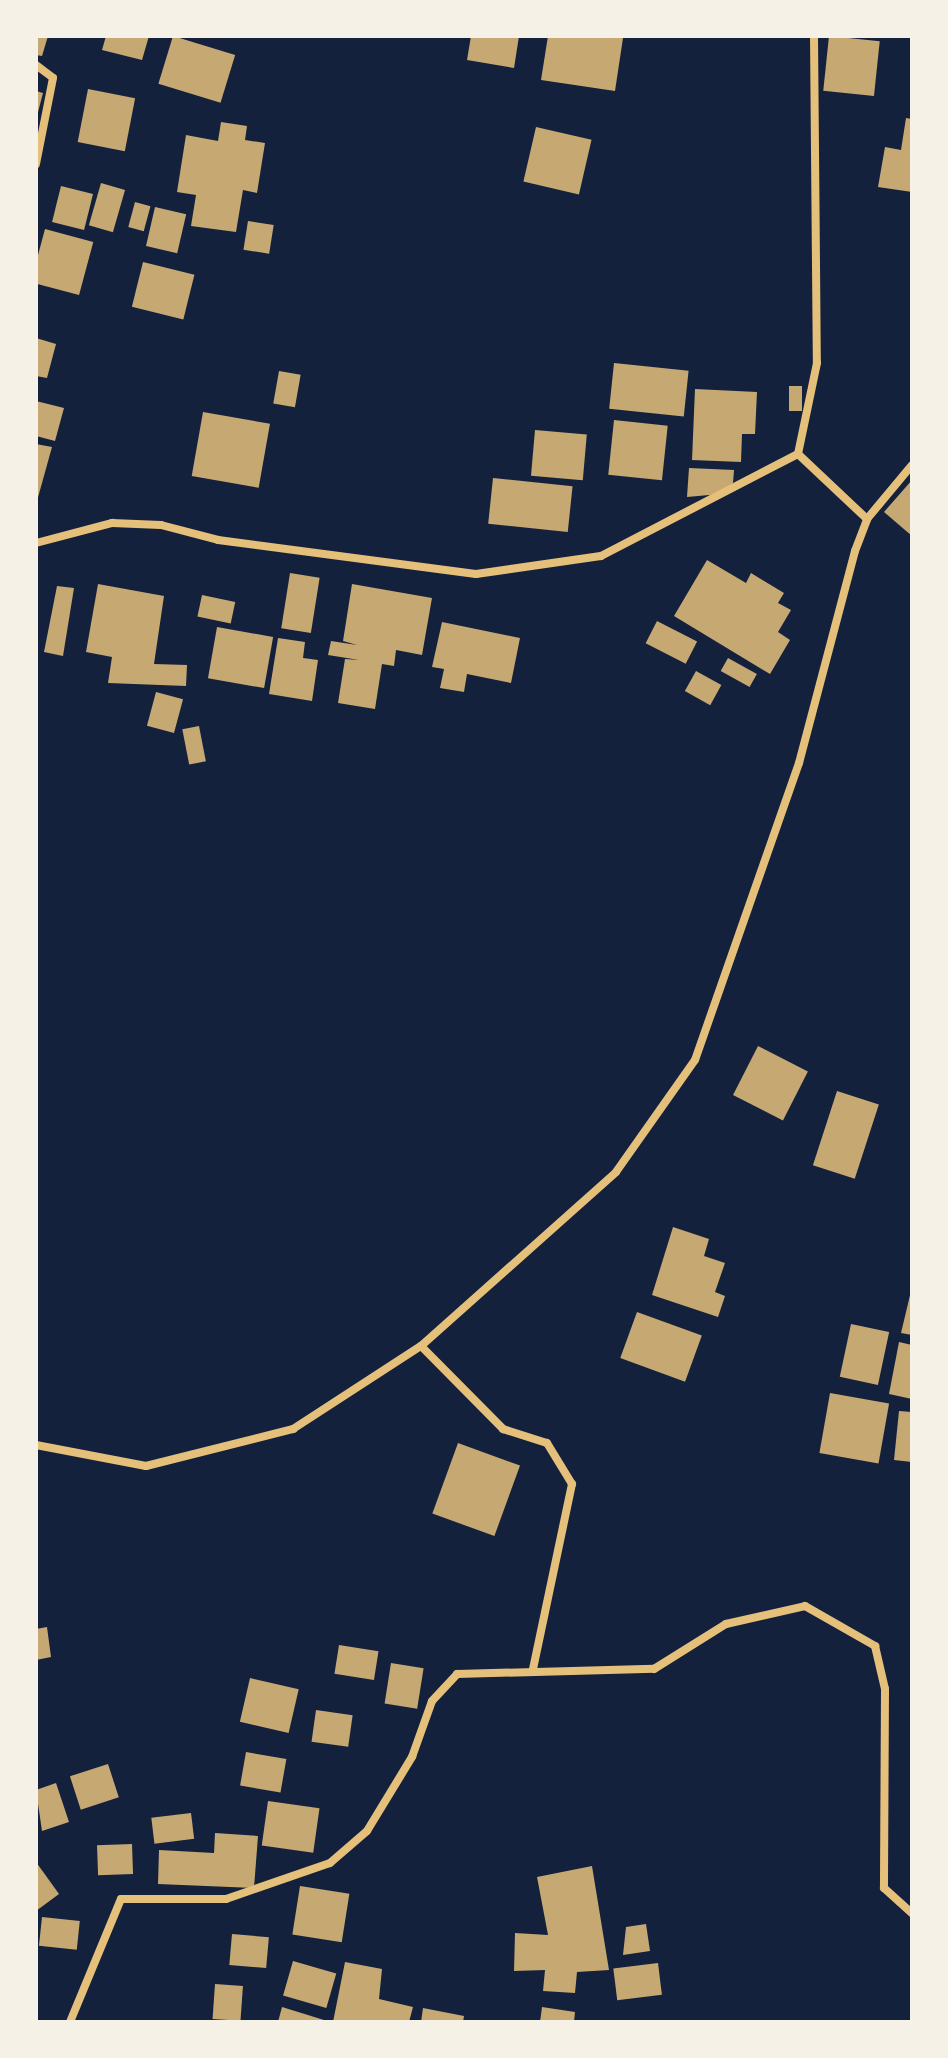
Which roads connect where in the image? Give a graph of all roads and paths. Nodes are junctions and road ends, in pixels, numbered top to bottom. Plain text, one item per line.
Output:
1 (814, 36) edge
2 (36, 65) edge
3 (36, 164) edge
4 (798, 454) junction
5 (912, 465) edge
6 (867, 519) junction
7 (36, 543) edge
8 (421, 1346) junction
9 (36, 1445) edge
10 (533, 1669) junction
11 (912, 1913) edge
12 (70, 2022) edge

1 - 4 street
2 - 3 street
4 - 6 street
4 - 7 street
5 - 6 street
6 - 8 street
8 - 9 street
8 - 10 street
10 - 11 street
10 - 12 street

